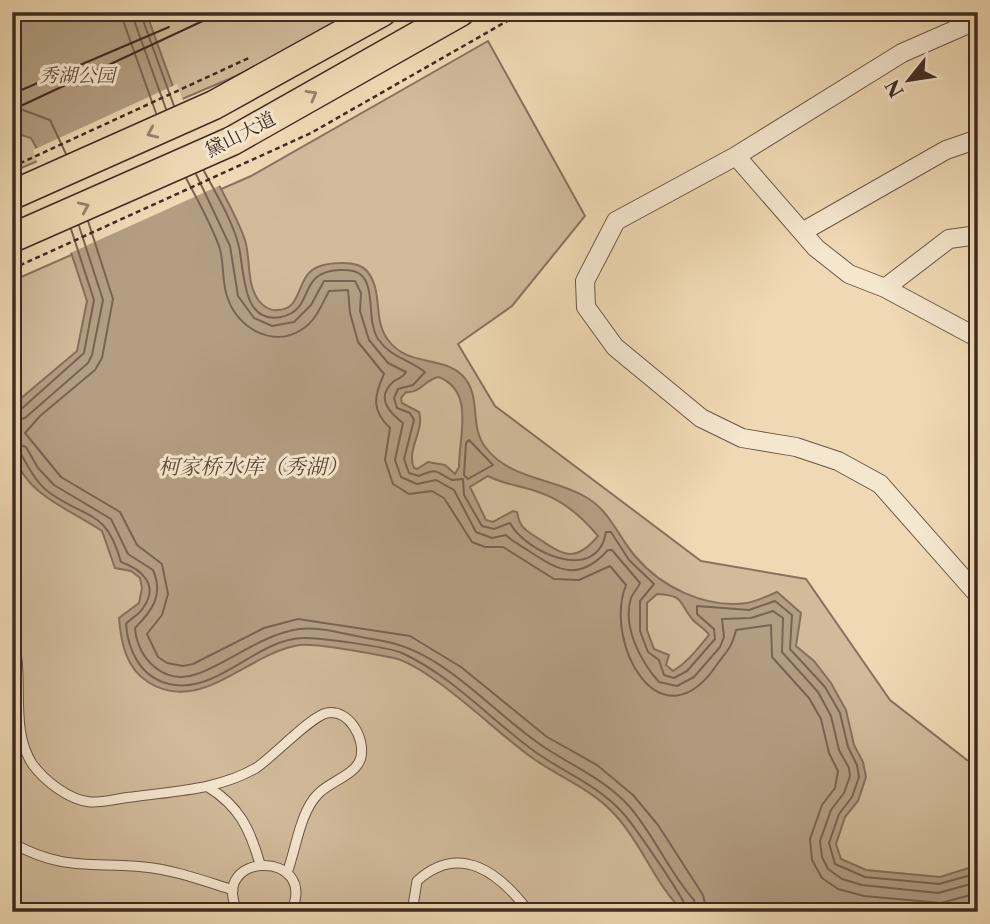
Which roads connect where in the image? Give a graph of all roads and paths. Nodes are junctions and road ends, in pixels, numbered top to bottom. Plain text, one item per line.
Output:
1 (382, 12) edge
2 (460, 12) edge
3 (523, 12) edge
4 (978, 24) edge
5 (202, 79) dead end
6 (978, 139) edge
7 (237, 152) junction
8 (736, 156) junction
9 (12, 167) edge
10 (12, 195) edge
11 (802, 232) junction
12 (978, 235) edge
13 (17, 236) edge
14 (12, 269) edge
15 (885, 288) junction
16 (978, 338) edge
17 (978, 595) edge
18 (12, 635) edge
19 (208, 787) junction
20 (12, 843) edge
21 (260, 864) junction
22 (287, 873) junction
23 (233, 890) junction
24 (238, 912) edge
25 (291, 912) edge
26 (412, 912) edge
27 (529, 912) edge

1 -> 10 main road, 黛山大道
7 -> 2 main road, 黛山大道
3 - 7 path
4 - 8 street
5 - 9 path
6 - 11 street
13 -> 7 main road, 黛山大道
7 - 14 path
8 - 11 street
8 - 17 street
11 - 15 street
12 - 15 street
15 - 16 street
18 - 19 lane
19 - 21 lane
19 - 22 lane
20 - 23 lane
21 - 22 lane
21 - 23 lane
22 - 25 lane
23 - 24 lane
26 - 27 lane

